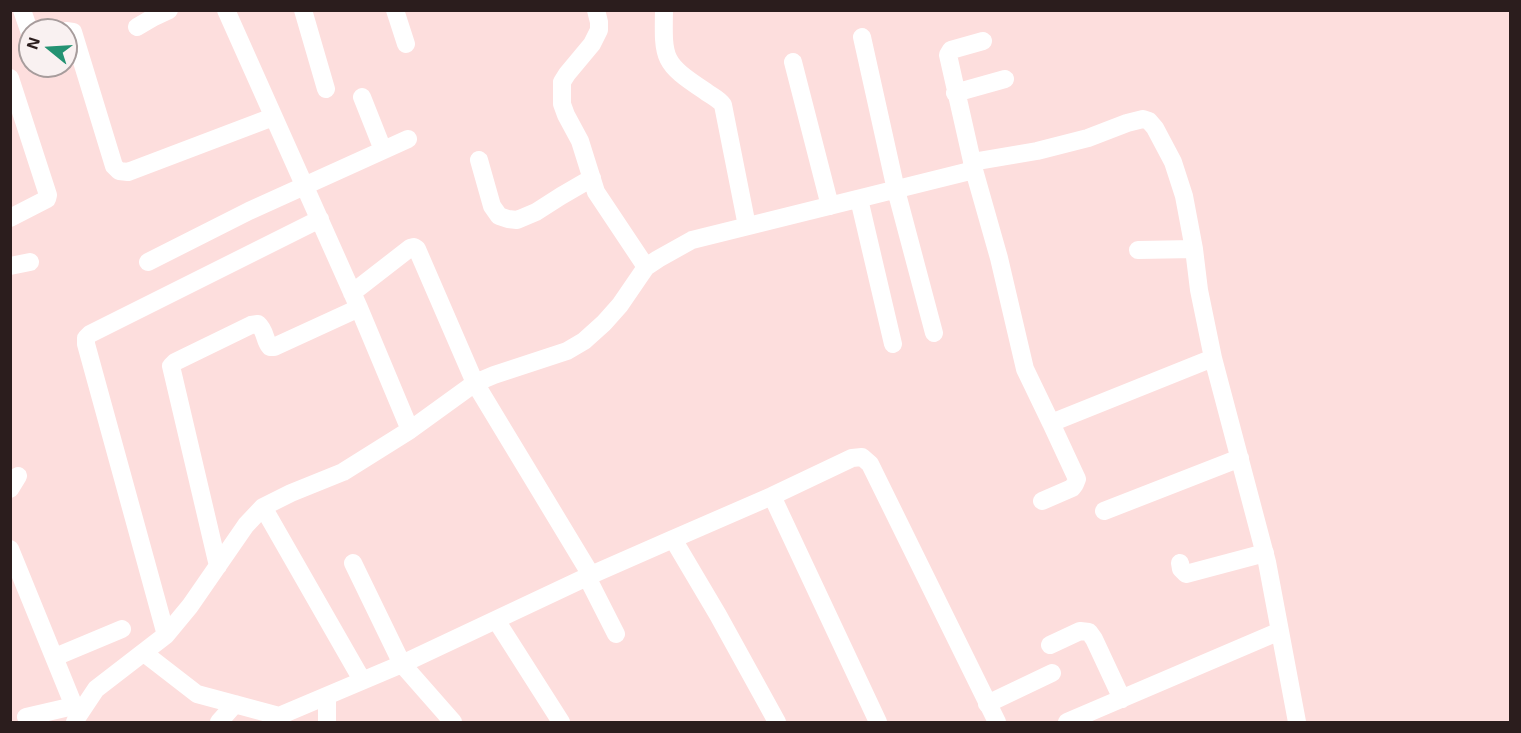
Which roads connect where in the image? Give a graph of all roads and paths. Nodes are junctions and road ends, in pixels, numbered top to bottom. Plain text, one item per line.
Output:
1 (170, 10) edge
2 (225, 10) edge
3 (303, 10) edge
4 (395, 10) edge
5 (596, 10) edge
6 (664, 10) edge
7 (137, 27) dead end
8 (862, 37) dead end
9 (983, 41) dead end
10 (406, 44) dead end
11 (78, 48) edge
12 (793, 62) dead end
13 (10, 78) edge
14 (1005, 79) dead end
15 (326, 88) dead end
16 (956, 93) junction
17 (362, 97) dead end
18 (273, 117) junction
19 (408, 139) dead end
20 (383, 150) junction
21 (479, 160) dead end
22 (973, 166) junction
23 (592, 178) junction
24 (304, 186) junction
25 (896, 190) junction
26 (859, 199) junction
27 (830, 206) junction
28 (10, 218) edge
29 (320, 219) junction
30 (747, 226) junction
31 (1194, 249) junction
32 (1138, 250) dead end
33 (30, 262) dead end
34 (148, 262) dead end
35 (10, 266) edge
36 (646, 267) junction
37 (356, 300) junction
38 (934, 333) dead end
39 (893, 344) dead end
40 (1213, 358) junction
41 (475, 383) junction
42 (1051, 423) junction
43 (410, 430) junction
44 (1240, 458) junction
45 (772, 496) junction
46 (1042, 501) dead end
47 (263, 507) junction
48 (1104, 511) dead end
49 (673, 539) junction
50 (10, 549) edge
51 (1265, 553) junction
52 (353, 562) dead end
53 (1180, 563) dead end
54 (218, 566) junction
55 (589, 576) junction
56 (10, 596) edge
57 (496, 620) junction
58 (122, 630) dead end
59 (1280, 631) junction
60 (616, 633) dead end
61 (166, 635) junction
62 (1050, 645) dead end
63 (144, 653) junction
64 (54, 657) junction
65 (402, 664) junction
66 (1052, 673) dead end
67 (362, 680) junction
68 (327, 696) junction
69 (1122, 699) junction
70 (235, 704) junction
71 (987, 704) junction
72 (26, 717) dead end
73 (72, 717) edge
74 (277, 719) edge
75 (219, 723) edge
76 (327, 723) edge
77 (453, 723) edge
78 (561, 723) edge
79 (777, 723) edge
80 (878, 723) edge
81 (997, 723) edge
82 (1067, 723) edge
83 (1297, 723) edge

1 - 7 street
2 - 18 street
3 - 15 street
4 - 10 street
5 - 23 street
6 - 30 street
8 - 25 street
9 - 16 street
11 - 18 street
12 - 27 street
13 - 28 street
14 - 16 street
16 - 22 street
17 - 20 street
18 - 24 street
19 - 20 street
20 - 24 street
21 - 23 street
22 - 25 street
22 - 31 street
22 - 42 street
23 - 36 street
24 - 29 street
24 - 34 street
25 - 26 street
25 - 38 street
26 - 27 street
26 - 39 street
27 - 30 street
29 - 37 street
29 - 61 street
30 - 36 street
31 - 32 street
31 - 40 street
33 - 35 street
36 - 41 street
37 - 41 street
37 - 43 street
37 - 54 street
40 - 42 street
40 - 44 street
41 - 43 street
41 - 55 street
42 - 46 street
43 - 47 street
44 - 48 street
44 - 51 street
45 - 49 street
45 - 71 street
45 - 80 street
47 - 54 street
47 - 67 street
49 - 55 street
49 - 79 street
50 - 64 street
51 - 53 street
51 - 59 street
52 - 65 street
54 - 61 street
55 - 57 street
55 - 60 street
56 - 73 street
57 - 65 street
57 - 78 street
58 - 64 street
59 - 69 street
59 - 83 street
61 - 63 street
62 - 69 street
63 - 70 street
63 - 73 street
64 - 73 street
65 - 67 street
65 - 77 street
66 - 71 street
67 - 68 street
68 - 74 street
68 - 76 street
69 - 82 street
70 - 74 street
70 - 75 street
71 - 81 street
72 - 73 street

